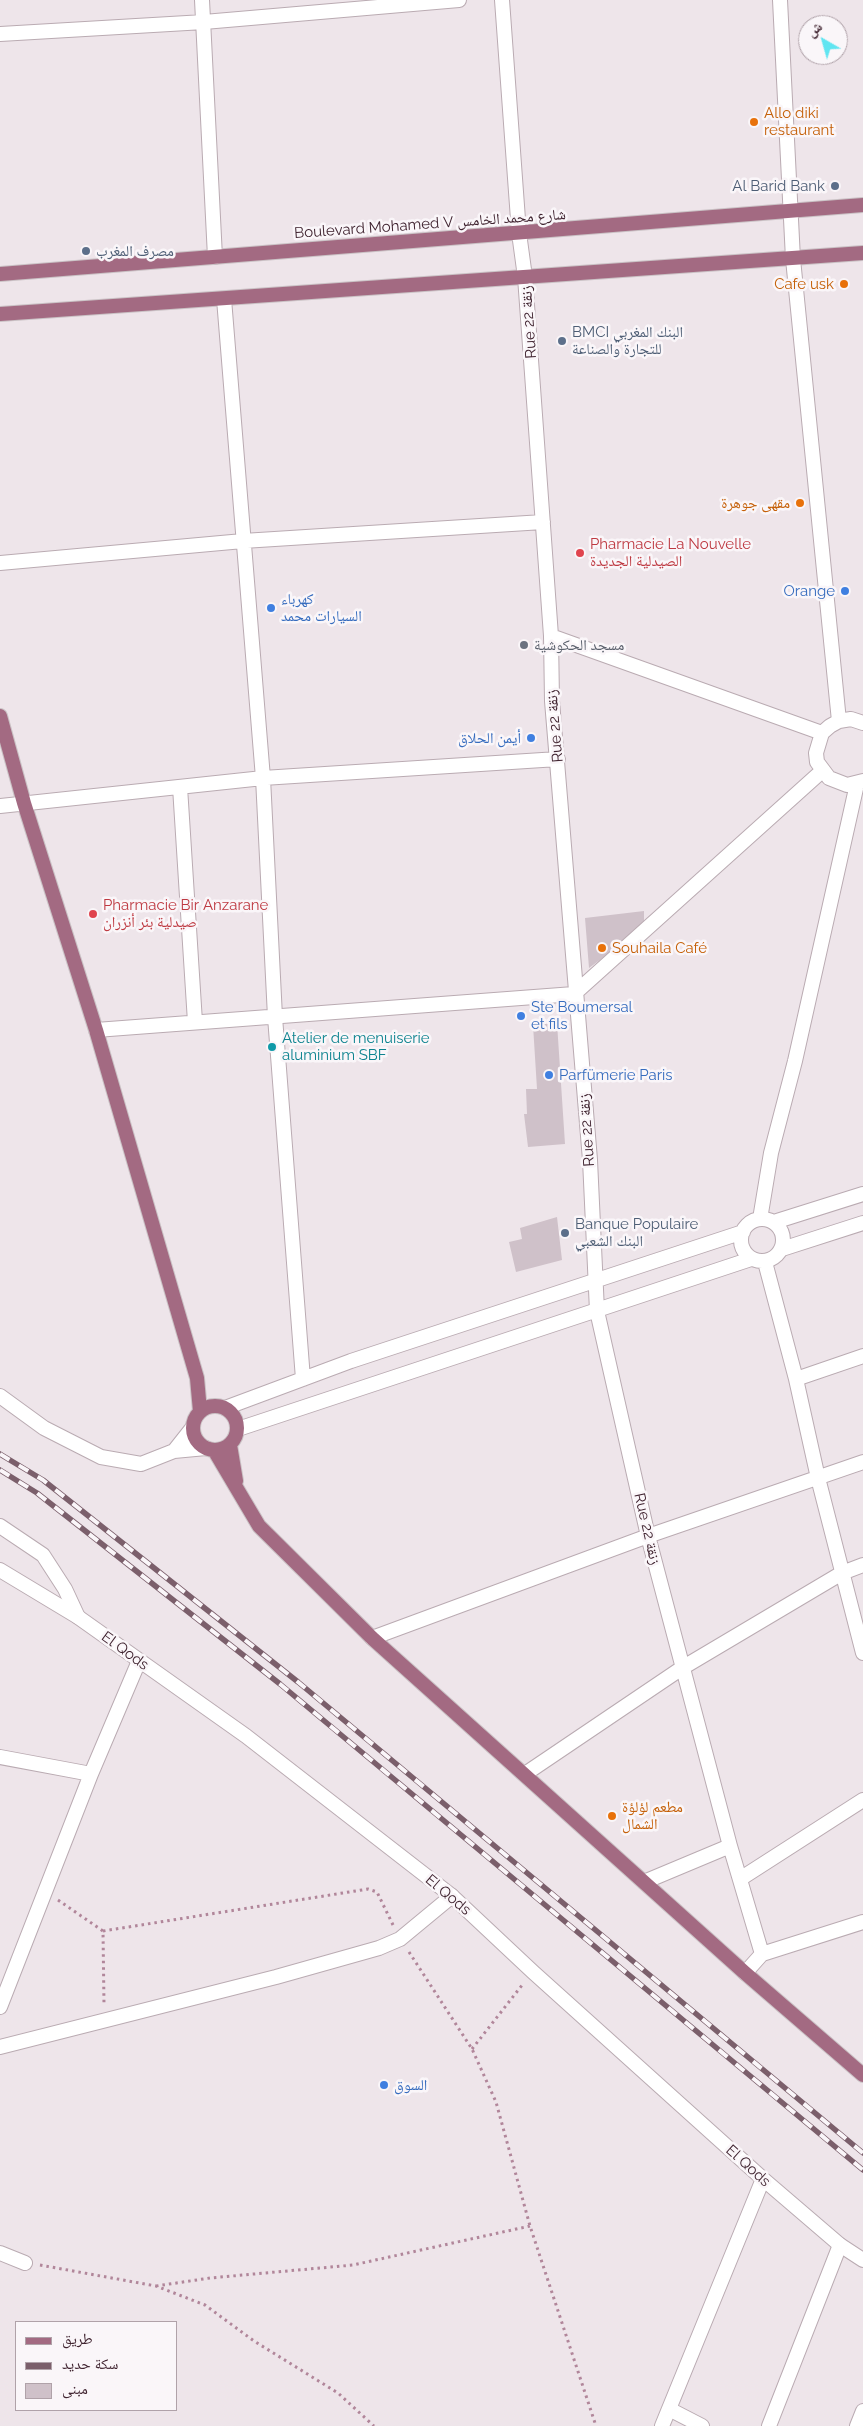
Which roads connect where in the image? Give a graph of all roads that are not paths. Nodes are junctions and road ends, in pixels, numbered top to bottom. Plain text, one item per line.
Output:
1 (202, 0) edge
2 (459, 0) edge
3 (502, 0) edge
4 (780, 0) edge
5 (204, 22) junction
6 (0, 34) edge
7 (863, 205) edge
8 (791, 210) junction
9 (518, 233) junction
10 (863, 252) edge
11 (215, 257) junction
12 (793, 258) junction
13 (0, 274) edge
14 (525, 277) junction
15 (224, 299) junction
16 (0, 314) edge
17 (543, 522) junction
18 (243, 541) junction
19 (0, 563) edge
20 (551, 636) junction
21 (0, 716) edge
22 (839, 721) junction
23 (863, 723) edge
24 (822, 733) junction
25 (558, 759) junction
26 (822, 772) junction
27 (263, 778) junction
28 (860, 783) edge
29 (180, 786) junction
30 (24, 803) junction
31 (0, 806) edge
32 (574, 994) junction
33 (275, 1017) junction
34 (195, 1022) junction
35 (96, 1030) junction
36 (863, 1194) edge
37 (760, 1219) junction
38 (774, 1222) junction
39 (863, 1223) edge
40 (742, 1232) junction
41 (782, 1249) junction
42 (751, 1259) junction
43 (765, 1262) junction
44 (596, 1281) junction
45 (597, 1311) junction
46 (863, 1356) edge
47 (197, 1378) junction
48 (303, 1379) junction
49 (796, 1379) junction
50 (0, 1396) edge
51 (221, 1407) junction
52 (200, 1411) junction
53 (193, 1427) junction
54 (238, 1429) junction
55 (230, 1445) junction
56 (210, 1449) junction
57 (174, 1451) junction
58 (863, 1462) edge
59 (818, 1478) junction
60 (237, 1489) junction
61 (0, 1526) edge
62 (648, 1536) junction
63 (863, 1565) edge
64 (0, 1570) edge
65 (842, 1574) junction
66 (78, 1617) junction
67 (372, 1638) junction
68 (863, 1653) edge
69 (138, 1661) junction
70 (682, 1668) junction
71 (0, 1757) edge
72 (91, 1774) junction
73 (526, 1774) junction
74 (863, 1800) edge
75 (730, 1846) junction
76 (740, 1879) junction
77 (644, 1882) junction
78 (452, 1896) junction
79 (863, 1922) edge
80 (762, 1954) junction
81 (745, 1973) junction
82 (0, 2007) edge
83 (0, 2047) edge
84 (863, 2075) edge
85 (763, 2179) junction
86 (840, 2245) junction
87 (0, 2253) edge
88 (863, 2260) edge
89 (26, 2262) road end
90 (669, 2409) junction
91 (863, 2411) edge
92 (662, 2426) edge
93 (702, 2426) edge
94 (769, 2426) edge
95 (858, 2426) edge

1 - 5 street
2 - 5 street
3 - 9 street, Rue 22 زنقة
4 - 8 street
5 - 6 street
5 - 11 street
7 - 8 main road, Boulevard Mohamed V شارع محمد الخامس
8 - 9 main road, Boulevard Mohamed V شارع محمد الخامس
8 - 12 street
9 - 11 main road, Boulevard Mohamed V شارع محمد الخامس
9 - 14 street, Rue 22 زنقة
10 - 12 main road
11 - 13 main road, Boulevard Mohamed V شارع محمد الخامس
12 - 14 main road
12 - 22 street
14 - 15 main road
14 - 17 street, Rue 22 زنقة
15 - 16 main road
15 - 18 street
17 - 18 street
17 - 20 street, Rue 22 زنقة
18 - 19 street
18 - 27 street
20 - 24 street
20 - 25 street, Rue 22 زنقة
21 - 30 main road
22 - 23 street
22 - 24 street
24 - 26 street
25 - 27 street
25 - 32 street, Rue 22 زنقة
26 - 28 street
26 - 32 street
27 - 29 street
27 - 33 street
28 - 37 street
29 - 30 street
29 - 34 street
30 - 31 street
30 - 35 main road
32 - 33 street
32 - 44 street, Rue 22 زنقة
33 - 34 street
33 - 48 street
34 - 35 street
35 - 47 main road
36 - 38 street
37 - 38 street
37 - 40 street
38 - 41 street
39 - 41 street
40 - 42 street
40 - 44 street
41 - 43 street
42 - 43 street
42 - 45 street
43 - 49 street
44 - 45 street, Rue 22 زنقة
44 - 48 street
45 - 54 street
45 - 62 street, Rue 22 زنقة
46 - 49 street
47 - 51 main road
47 - 52 main road
48 - 51 street
49 - 59 street
50 - 57 street
51 - 52 main road
51 - 54 main road
52 - 53 main road
53 - 56 main road
53 - 57 street
54 - 55 main road
55 - 56 main road
55 - 60 main road
56 - 57 street
56 - 60 main road
58 - 59 street
59 - 62 street
59 - 65 street
60 - 67 main road
61 - 66 street
62 - 67 street
62 - 70 street, Rue 22 زنقة
63 - 65 street
64 - 66 street, El Qods
65 - 68 street
65 - 70 street
66 - 69 street, El Qods
67 - 73 main road
69 - 72 street
69 - 78 street, El Qods
70 - 73 street
70 - 75 street, Rue 22 زنقة
71 - 72 street
72 - 82 street
73 - 77 main road
74 - 76 street
75 - 76 street, Rue 22 زنقة
75 - 77 street
76 - 80 street, Rue 22 زنقة
77 - 81 main road
78 - 83 street
78 - 85 street, El Qods
79 - 80 street
80 - 81 street
81 - 84 main road
85 - 86 street, El Qods
85 - 90 street
86 - 88 street, El Qods
86 - 94 street
87 - 89 street
90 - 92 street
90 - 93 street
91 - 95 street

